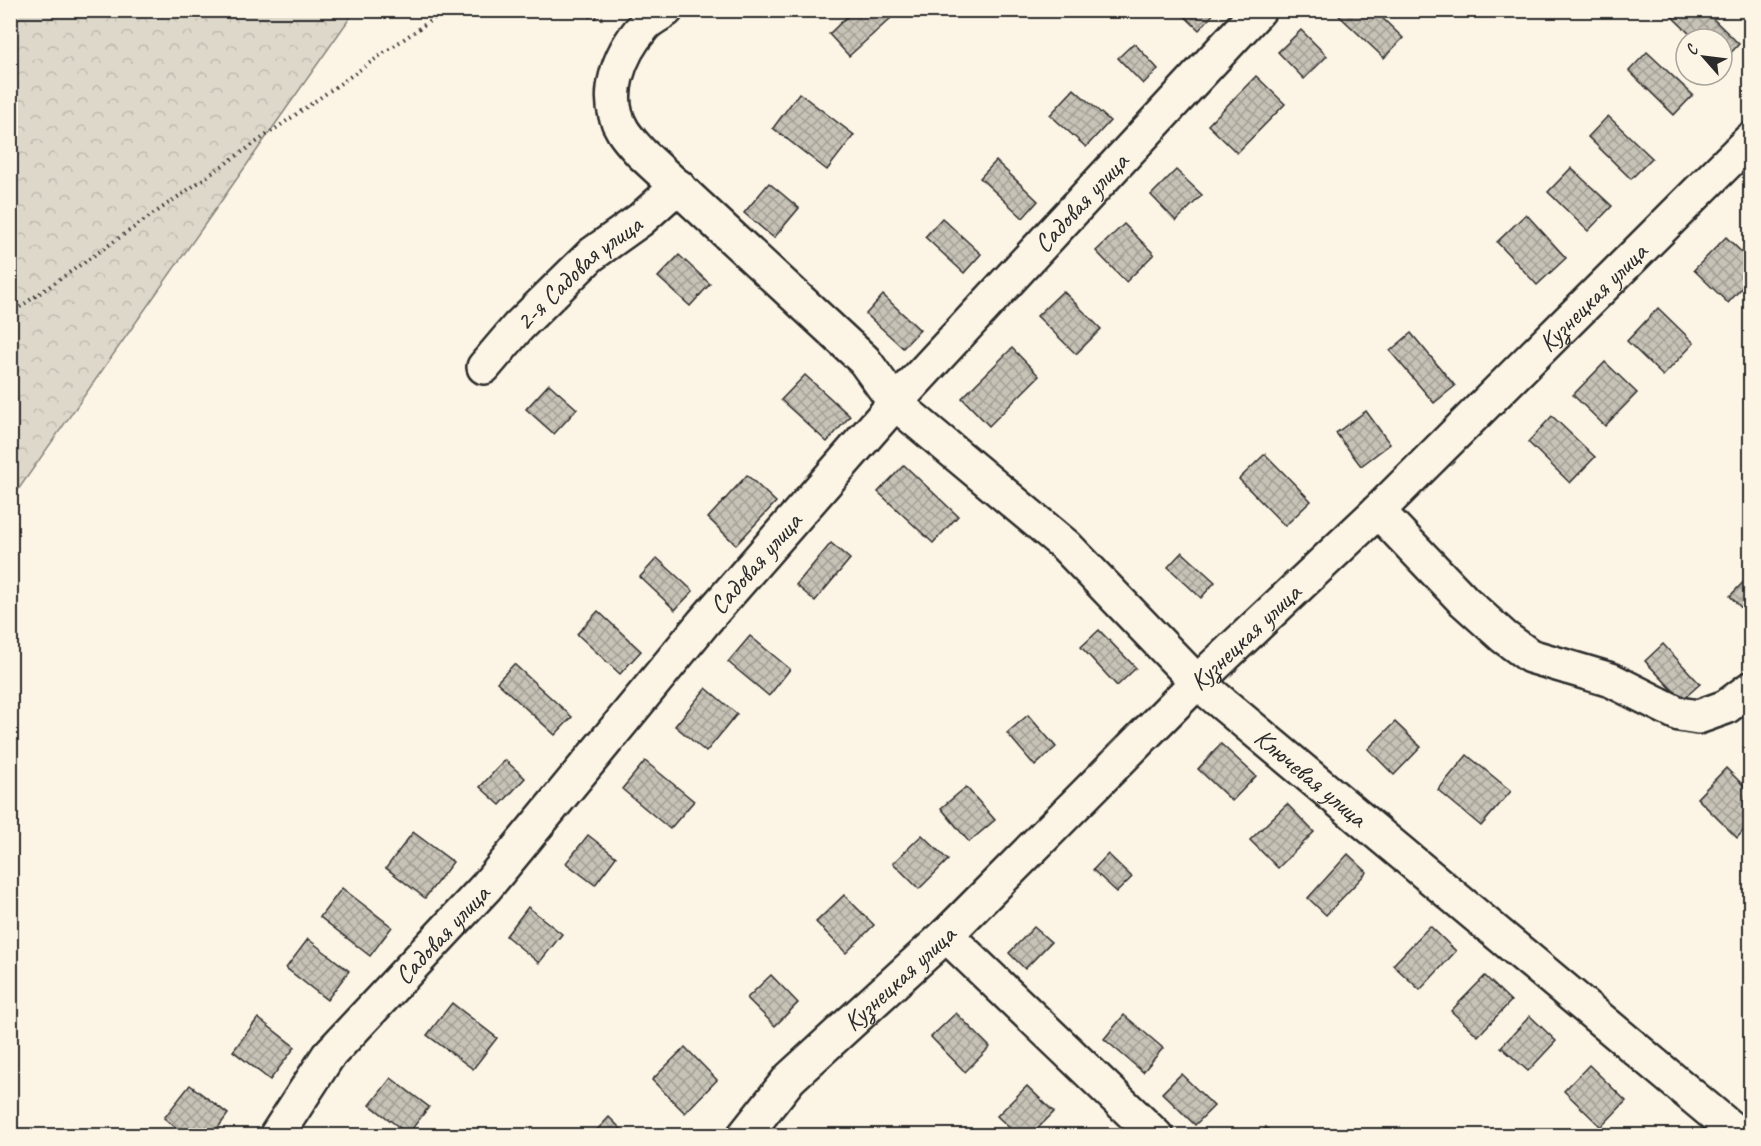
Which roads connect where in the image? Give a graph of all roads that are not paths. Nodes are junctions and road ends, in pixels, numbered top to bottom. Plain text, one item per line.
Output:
1 (1259, 10) edge
2 (655, 18) edge
3 (1750, 140) edge
4 (678, 186) junction
5 (484, 367) dead end
6 (894, 403) junction
7 (1378, 511) junction
8 (1197, 682) junction
9 (1750, 689) edge
10 (946, 935) junction
11 (276, 1136) edge
12 (744, 1136) edge
13 (1156, 1136) edge
14 (1740, 1136) edge

1 - 6 street, Садовая улица
2 - 4 street, Ключевая улица
3 - 7 street, Кузнецкая улица
4 - 5 street, 2-я Садовая улица
4 - 6 street, Ключевая улица
6 - 8 street, Ключевая улица
6 - 11 street, Садовая улица
7 - 8 street, Кузнецкая улица
7 - 9 street
8 - 10 street, Кузнецкая улица
8 - 14 street, Ключевая улица
10 - 12 street, Кузнецкая улица
10 - 13 street

